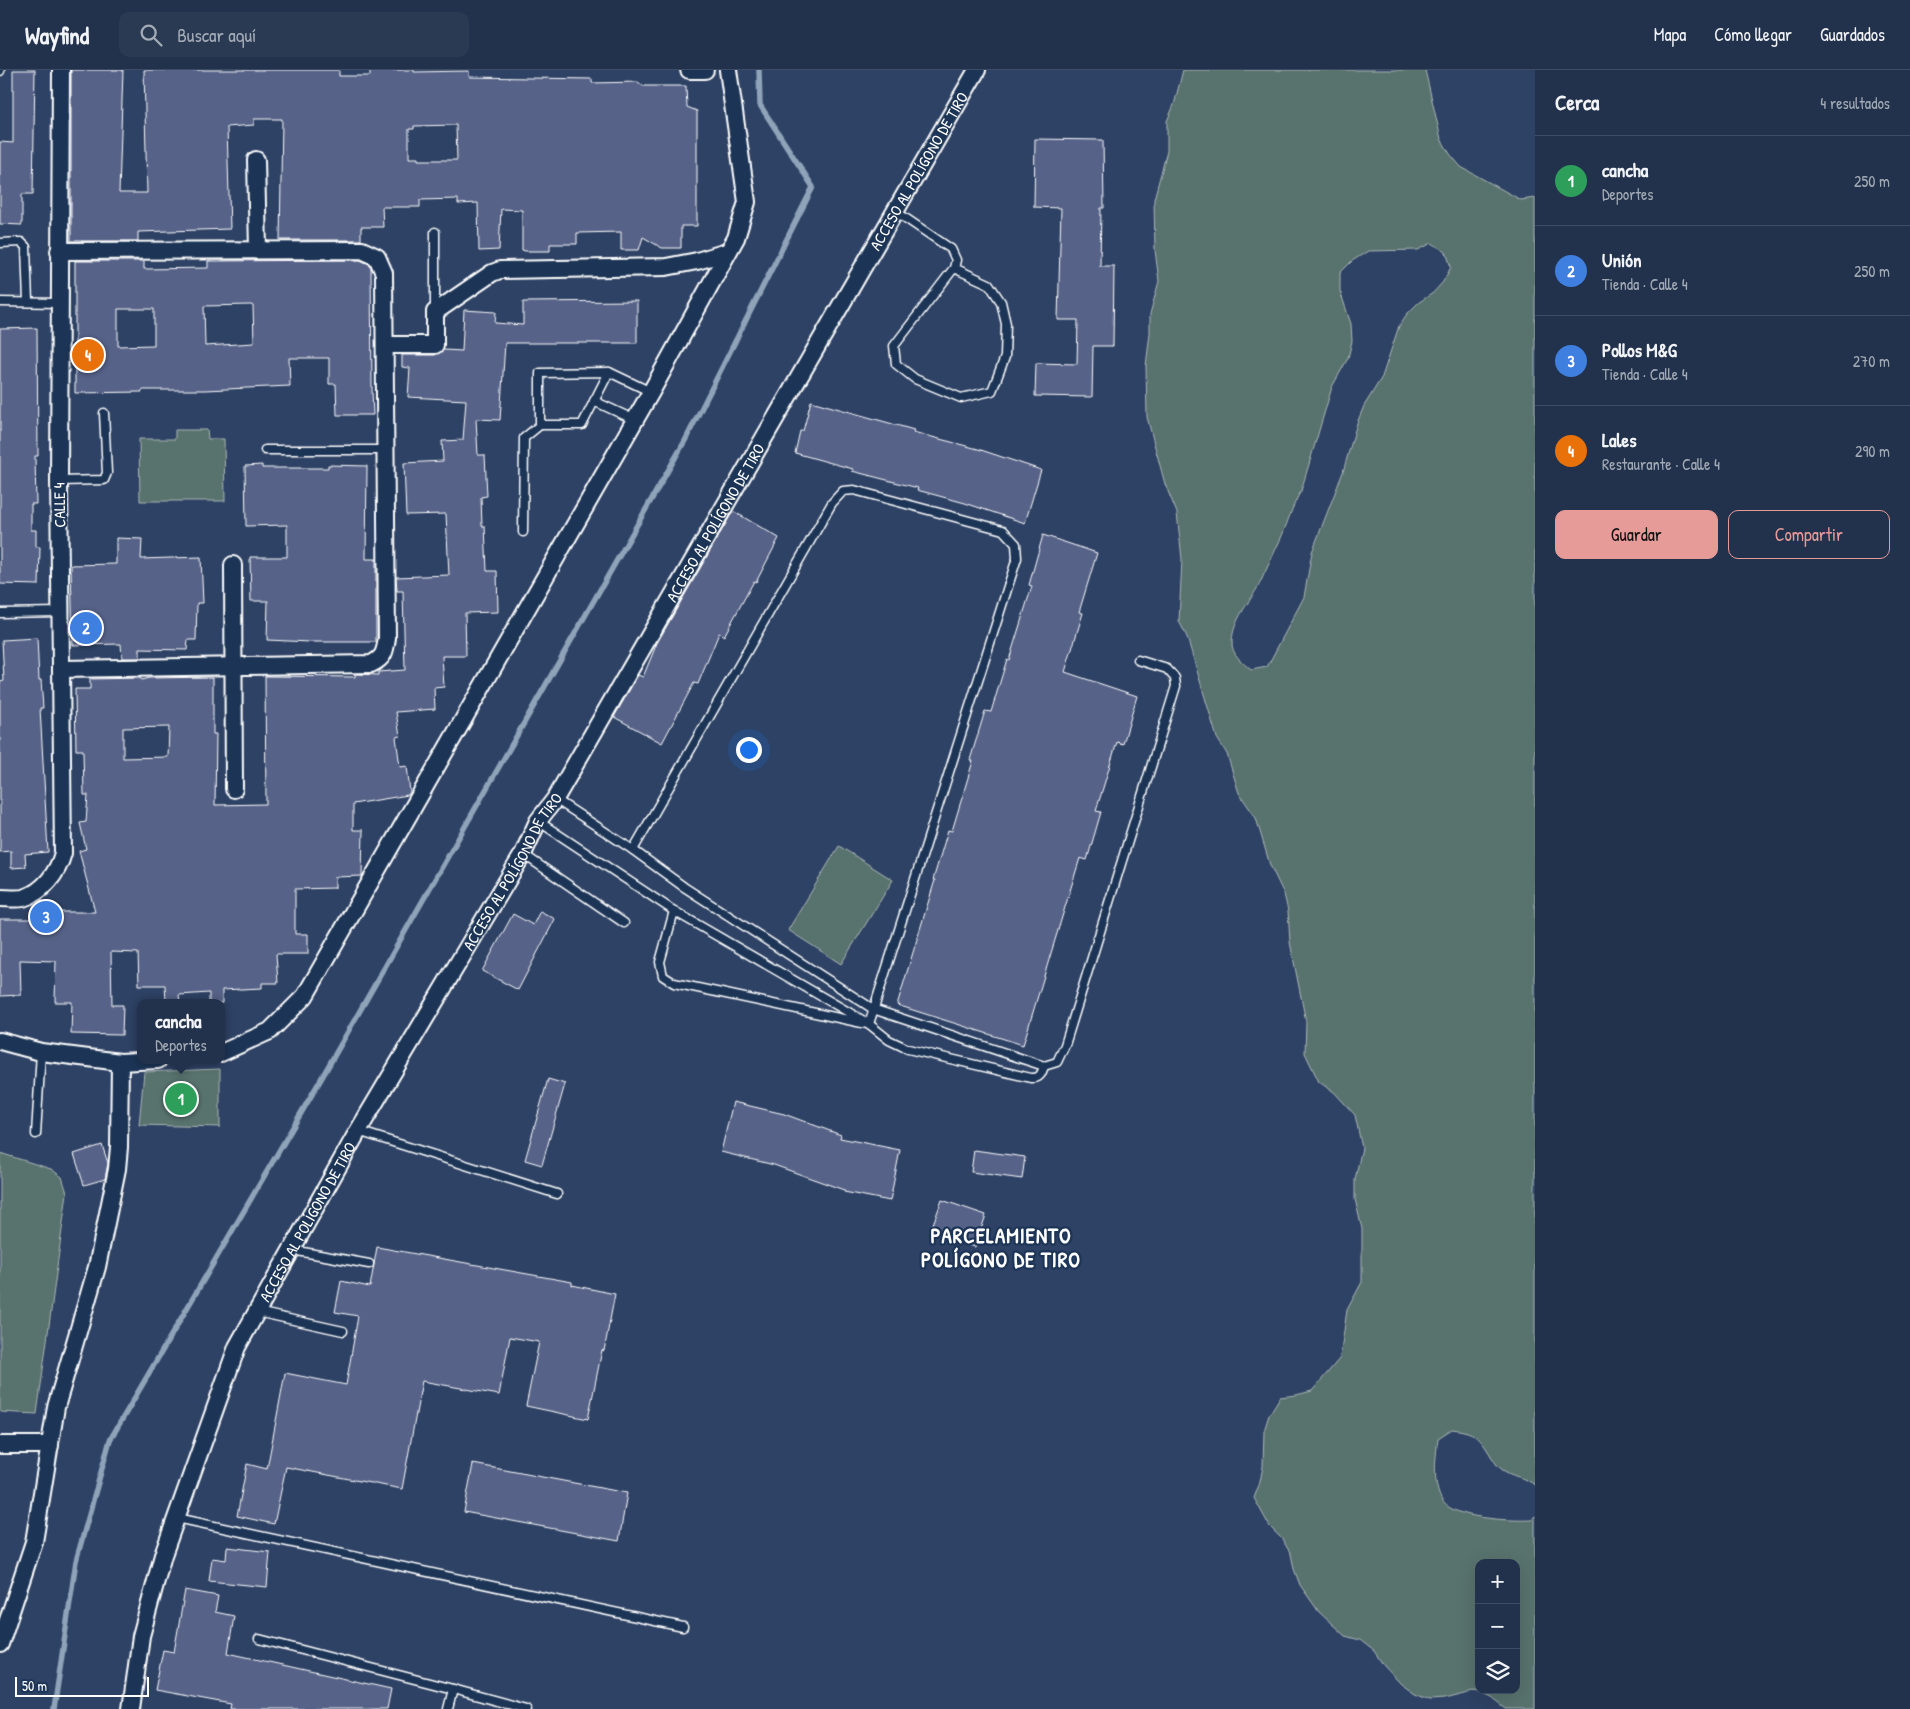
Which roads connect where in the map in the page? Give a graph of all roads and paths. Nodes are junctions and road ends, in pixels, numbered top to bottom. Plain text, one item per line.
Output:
1 (61, 70) edge
2 (689, 70) edge
3 (705, 70) edge
4 (728, 70) edge
5 (977, 70) edge
6 (256, 160) dead end
7 (895, 212) junction
8 (434, 232) dead end
9 (0, 243) edge
10 (258, 250) junction
11 (59, 251) junction
12 (727, 252) junction
13 (954, 268) junction
14 (0, 302) edge
15 (28, 302) junction
16 (59, 303) junction
17 (435, 312) junction
18 (385, 345) junction
19 (608, 372) junction
20 (651, 392) junction
21 (594, 401) junction
22 (104, 413) dead end
23 (635, 420) junction
24 (540, 425) junction
25 (265, 450) dead end
26 (386, 450) junction
27 (58, 481) junction
28 (522, 532) dead end
29 (232, 565) dead end
30 (60, 612) junction
31 (0, 613) edge
32 (1138, 660) dead end
33 (232, 666) junction
34 (61, 669) junction
35 (234, 789) dead end
36 (555, 799) junction
37 (538, 821) junction
38 (633, 850) junction
39 (522, 854) junction
40 (0, 898) edge
41 (674, 911) junction
42 (624, 924) dead end
43 (874, 1009) junction
44 (869, 1024) junction
45 (0, 1041) edge
46 (225, 1051) edge
47 (41, 1052) junction
48 (137, 1061) edge
49 (120, 1062) junction
50 (1044, 1066) junction
51 (358, 1131) junction
52 (36, 1134) dead end
53 (557, 1194) dead end
54 (292, 1250) junction
55 (369, 1264) dead end
56 (257, 1312) junction
57 (343, 1331) dead end
58 (0, 1444) edge
59 (50, 1445) junction
60 (177, 1518) junction
61 (683, 1627) dead end
62 (259, 1639) dead end
63 (0, 1644) edge
64 (452, 1689) junction
65 (132, 1709) edge
66 (448, 1709) edge
67 (526, 1709) edge

1 - 11 street, CALLE 4
2 - 3 street
4 - 12 street
5 - 7 street, ACCESO AL POLÍGONO DE TIRO
6 - 10 street
7 - 13 lane
7 - 36 street, ACCESO AL POLÍGONO DE TIRO
8 - 17 lane
9 - 15 lane
10 - 11 street
10 - 18 street
11 - 16 street, CALLE 4
12 - 17 street
12 - 20 street
13 - 13 lane
14 - 15 lane
15 - 16 lane
16 - 27 street, CALLE 4
17 - 18 street
18 - 26 street
19 - 20 lane
19 - 21 lane
19 - 24 lane
20 - 23 street
21 - 23 lane
21 - 24 lane
22 - 27 lane
23 - 46 street
24 - 28 lane
25 - 26 lane
26 - 33 street
27 - 30 street, CALLE 4
29 - 33 street
30 - 31 lane
30 - 34 street, CALLE 4
32 - 50 lane
33 - 34 street
33 - 35 street
34 - 40 street, CALLE 4
36 - 37 street, ACCESO AL POLÍGONO DE TIRO
36 - 38 lane
37 - 39 street, ACCESO AL POLÍGONO DE TIRO
37 - 41 lane
38 - 43 lane
38 - 43 lane
39 - 42 lane
39 - 51 street, ACCESO AL POLÍGONO DE TIRO
41 - 44 lane
41 - 44 lane
43 - 44 lane
43 - 50 lane
44 - 50 lane
45 - 47 street
47 - 49 street
47 - 52 lane
48 - 49 street
49 - 59 street
51 - 53 lane
51 - 54 street, ACCESO AL POLÍGONO DE TIRO
54 - 55 lane
54 - 56 street, ACCESO AL POLÍGONO DE TIRO
56 - 57 lane
56 - 60 street, ACCESO AL POLÍGONO DE TIRO
58 - 59 street
59 - 63 street
60 - 61 lane
60 - 65 street, ACCESO AL POLÍGONO DE TIRO
62 - 64 lane
64 - 66 lane
64 - 67 lane

